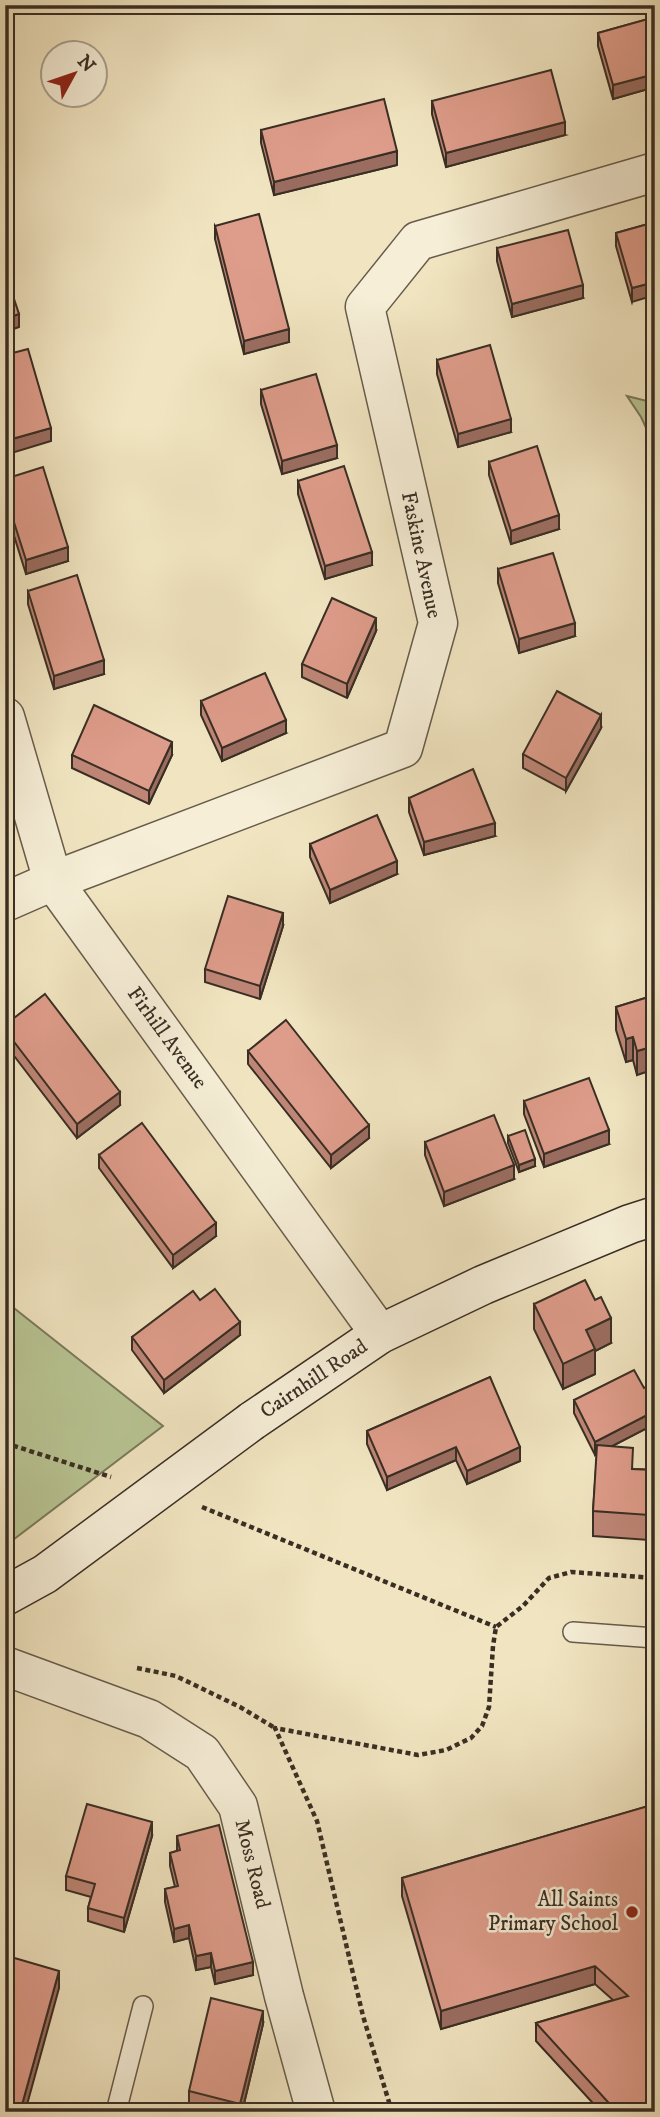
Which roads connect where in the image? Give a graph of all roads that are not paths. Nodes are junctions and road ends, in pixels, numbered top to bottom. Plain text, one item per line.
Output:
1 (655, 172) edge
2 (5, 717) edge
3 (53, 881) junction
4 (5, 902) edge
5 (655, 1216) edge
6 (380, 1334) junction
7 (5, 1596) edge
8 (573, 1632) dead end
9 (655, 1638) edge
10 (5, 1666) edge
11 (143, 2006) dead end
12 (117, 2112) edge
13 (316, 2112) edge

1 - 3 street, Faskine Avenue
2 - 3 street, Firhill Avenue
3 - 4 street, Faskine Avenue
3 - 6 street, Firhill Avenue
5 - 6 street, Cairnhill Road
6 - 7 street, Cairnhill Road, bridge
8 - 9 lane
10 - 13 street, Moss Road
11 - 12 lane

